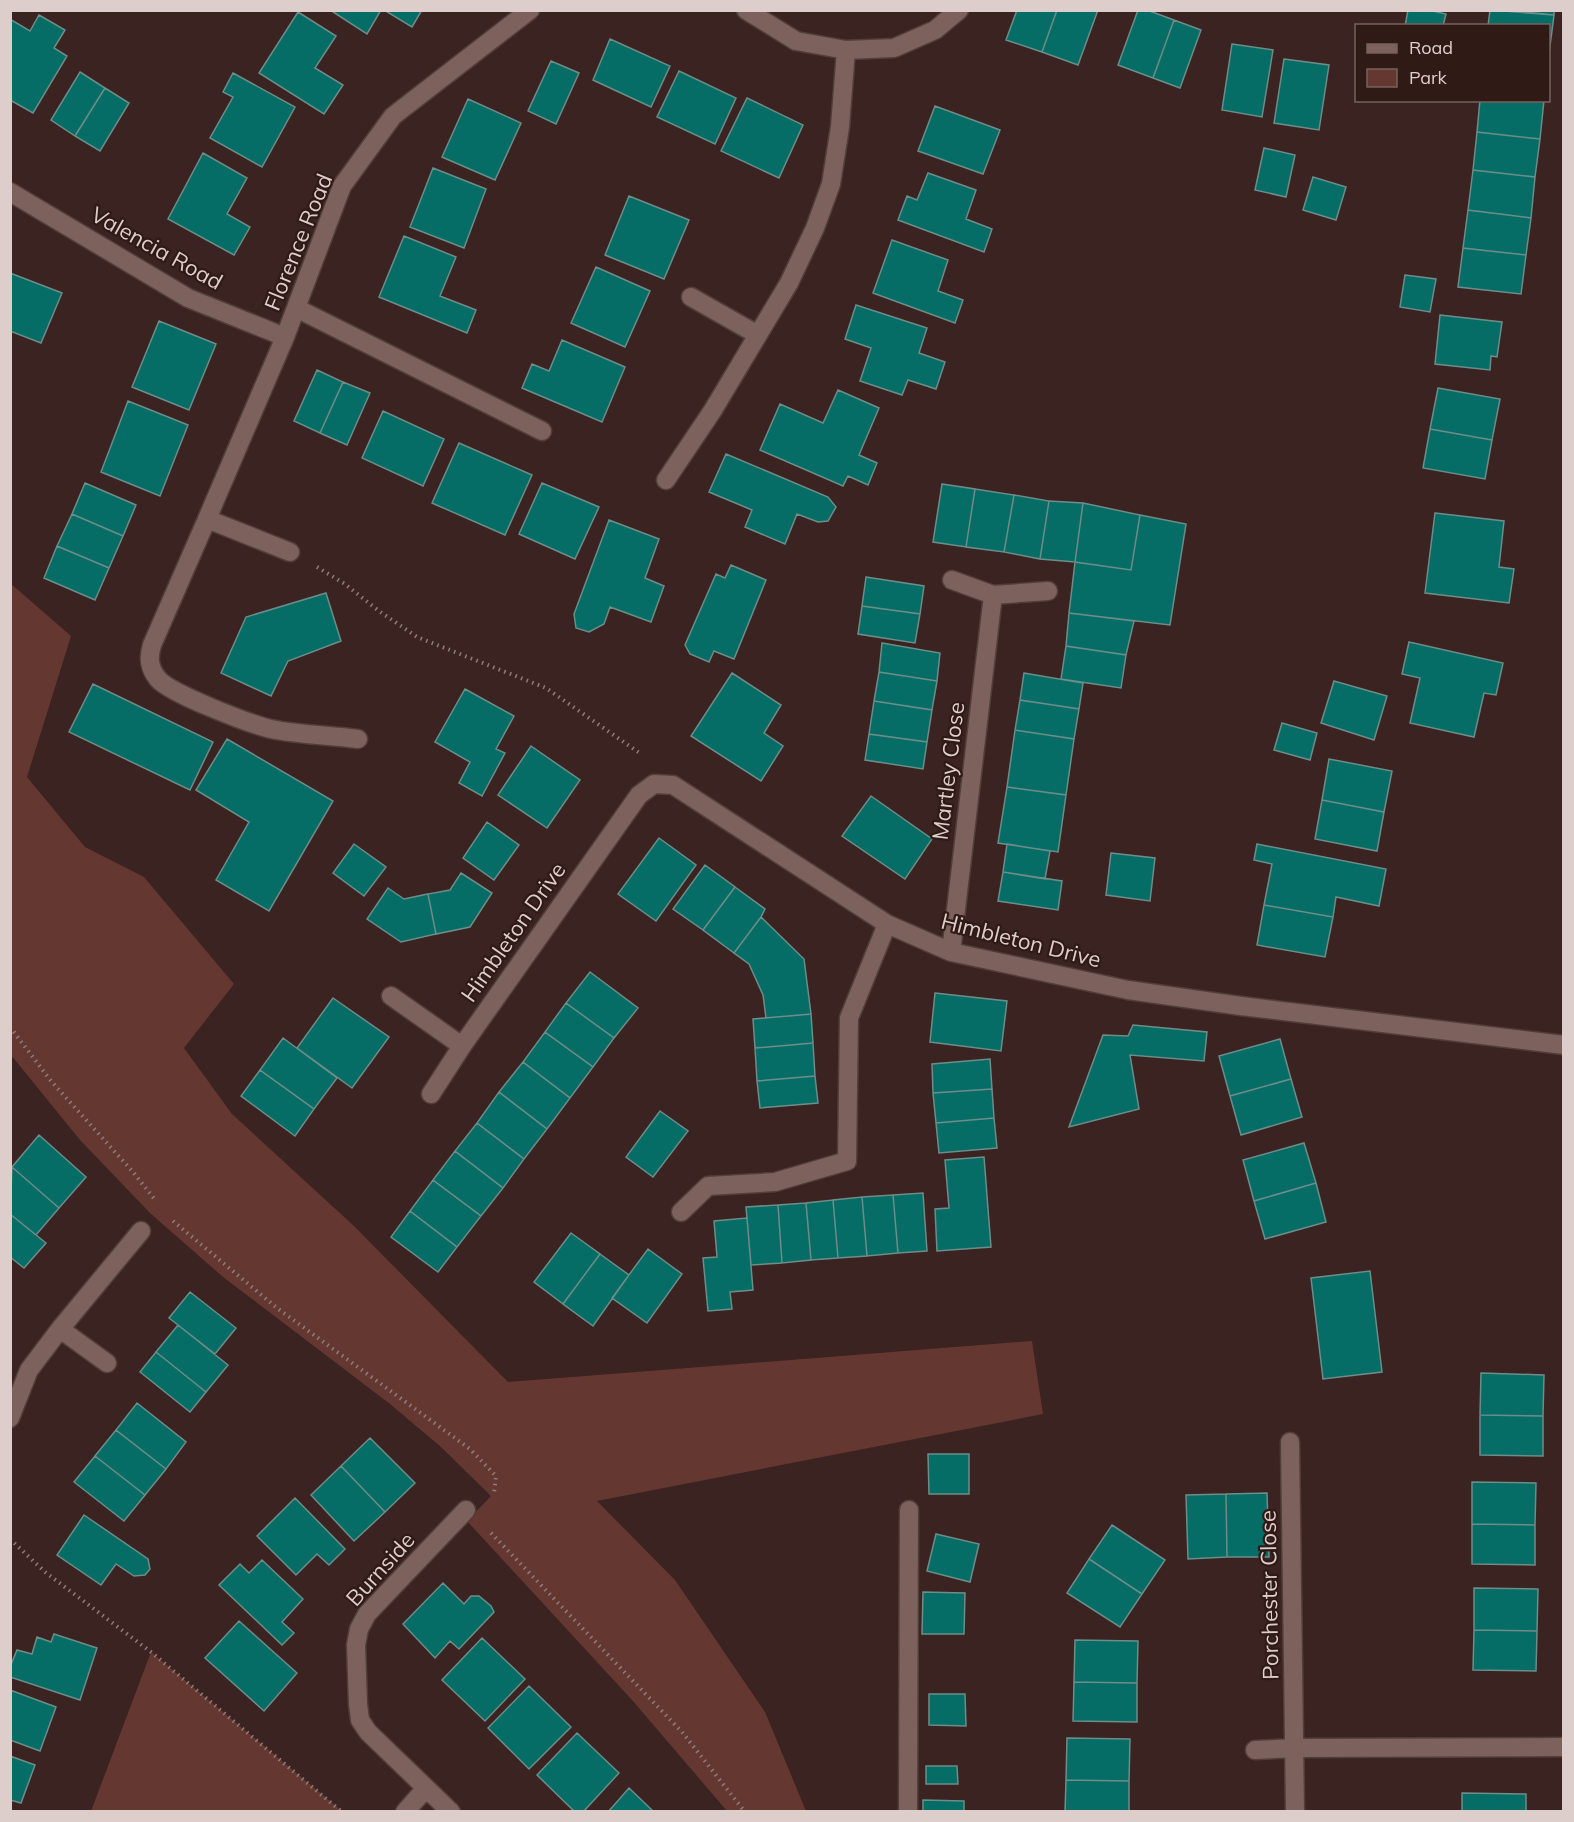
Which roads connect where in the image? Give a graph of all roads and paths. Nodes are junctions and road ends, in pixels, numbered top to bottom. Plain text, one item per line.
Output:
1 (530, 10) edge
2 (746, 10) edge
3 (959, 10) edge
4 (846, 50) junction
5 (10, 192) edge
6 (691, 297) dead end
7 (296, 308) junction
8 (758, 335) junction
9 (285, 337) junction
10 (542, 431) dead end
11 (666, 480) dead end
12 (207, 519) junction
13 (290, 552) joint
14 (952, 580) dead end
15 (1048, 591) dead end
16 (993, 595) junction
17 (358, 738) dead end
18 (673, 785) junction
19 (887, 924) junction
20 (951, 952) junction
21 (391, 996) dead end
22 (10, 1027) edge
23 (1563, 1045) edge
24 (462, 1046) junction
25 (431, 1094) dead end
26 (159, 1204) dead end
27 (681, 1212) dead end
28 (172, 1220) dead end
29 (141, 1231) dead end
30 (60, 1329) junction
31 (107, 1363) dead end
32 (10, 1418) edge
33 (1290, 1442) dead end
34 (493, 1498) dead end
35 (466, 1510) dead end
36 (909, 1510) dead end
37 (488, 1530) dead end
38 (10, 1539) edge
39 (1563, 1747) edge
40 (1295, 1748) junction
41 (1255, 1750) dead end
42 (426, 1788) junction
43 (342, 1812) edge
44 (405, 1812) edge
45 (451, 1812) edge
46 (745, 1812) edge
47 (908, 1812) edge
48 (1295, 1812) edge

1 - 7 street, Florence Road
2 - 4 street
3 - 4 street
4 - 8 street
5 - 9 street, Valencia Road
6 - 8 street
7 - 9 street, Florence Road
7 - 10 street
8 - 11 street
9 - 12 street, Florence Road
12 - 13 street
12 - 17 street, Florence Road
13 - 18 path
14 - 16 street
15 - 16 street
16 - 20 street, Martley Close
18 - 19 street, Himbleton Drive
18 - 24 street, Himbleton Drive
19 - 20 street, Himbleton Drive
19 - 27 street
20 - 23 street, Himbleton Drive
21 - 24 street
22 - 26 path
24 - 25 street, Himbleton Drive
28 - 34 path
29 - 30 street
30 - 31 street
30 - 32 street
33 - 40 street, Porchester Close
35 - 42 street, Burnside
36 - 47 street
37 - 46 path
38 - 43 path
39 - 40 street
40 - 41 street
40 - 48 street, Porchester Close
42 - 44 street
42 - 45 street, Burnside

